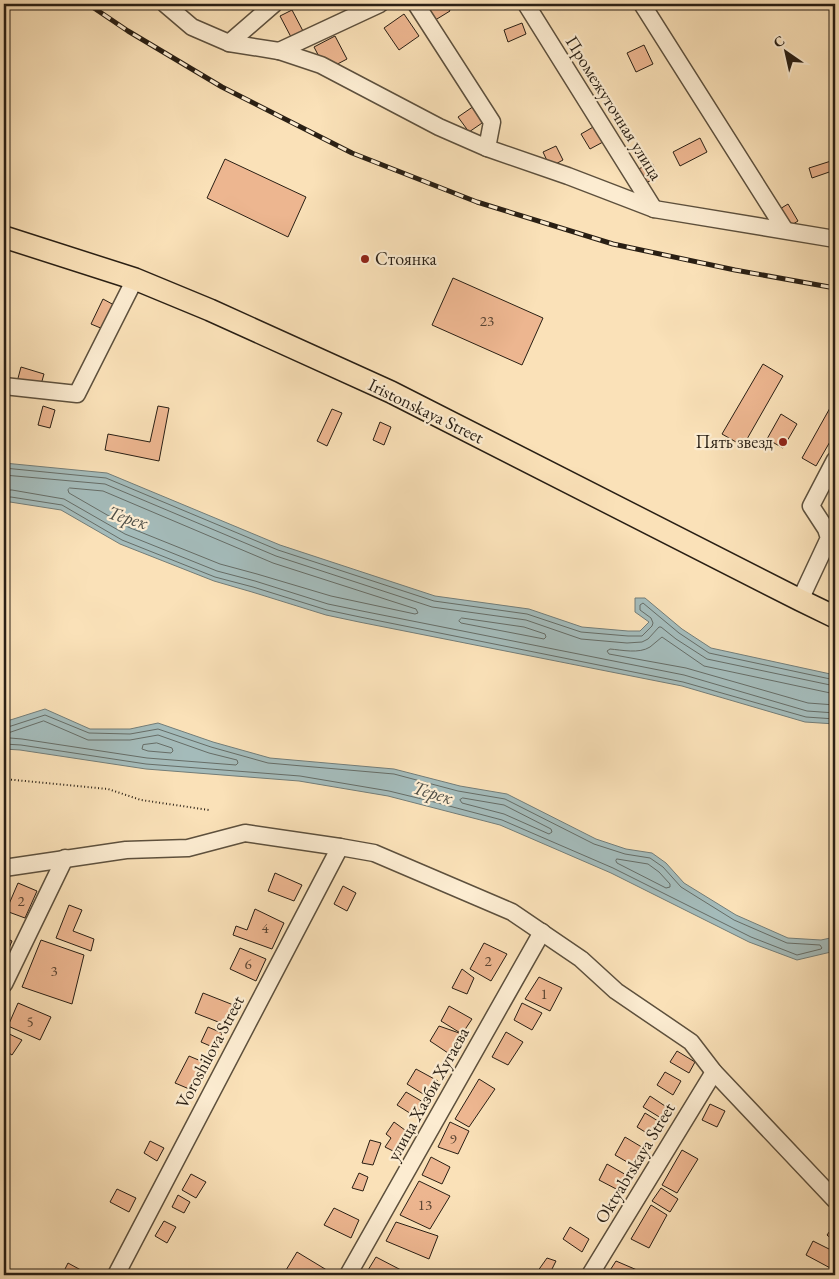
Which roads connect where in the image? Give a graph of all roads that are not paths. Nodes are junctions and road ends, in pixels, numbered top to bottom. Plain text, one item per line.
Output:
1 (165, 4) edge
2 (274, 4) edge
3 (380, 4) edge
4 (416, 4) edge
5 (526, 4) edge
6 (642, 4) edge
7 (229, 43) junction
8 (279, 50) junction
9 (487, 148) junction
10 (654, 209) junction
11 (785, 230) junction
12 (4, 236) edge
13 (835, 239) edge
14 (135, 279) junction
15 (4, 386) edge
16 (835, 460) edge
17 (800, 600) junction
18 (835, 617) edge
19 (340, 846) junction
20 (65, 858) junction
21 (4, 868) edge
22 (542, 932) junction
23 (4, 984) edge
24 (714, 1072) junction
25 (835, 1200) edge
26 (116, 1275) edge
27 (348, 1275) edge
28 (590, 1275) edge

1 - 7 street
2 - 7 street
3 - 8 street
4 - 9 street
5 - 10 street, Промежуточная улица
6 - 11 street
7 - 8 street
8 - 9 street
9 - 10 street
10 - 11 street
11 - 13 street
12 - 14 main road, Iristonskaya Street
14 - 15 street
14 - 17 main road, Iristonskaya Street
16 - 17 street
17 - 18 main road, Iristonskaya Street
19 - 20 street
19 - 22 street
19 - 26 street, Voroshilova Street
20 - 21 street
20 - 23 street
22 - 24 street
22 - 27 street, улица Хазби Хугаева
24 - 25 street
24 - 28 street, Oktyabrskaya Street

